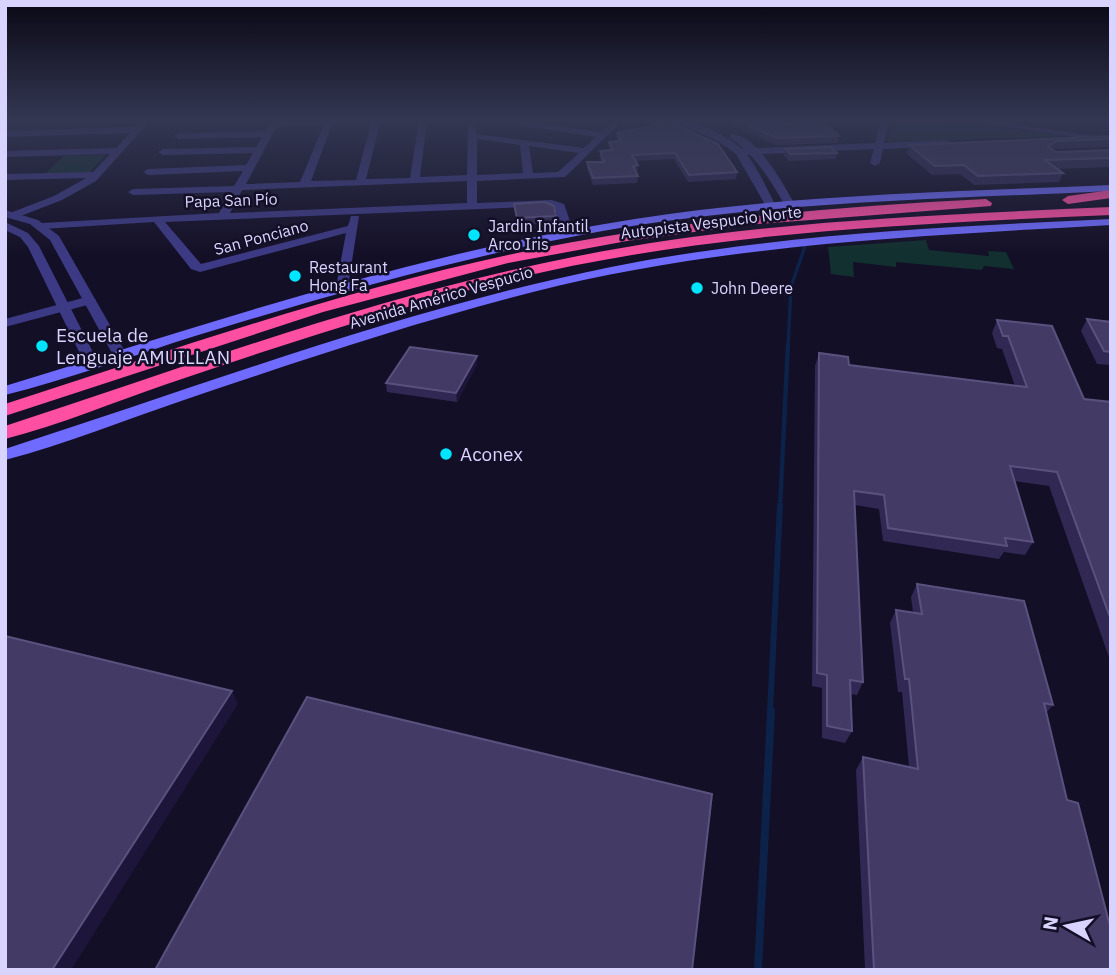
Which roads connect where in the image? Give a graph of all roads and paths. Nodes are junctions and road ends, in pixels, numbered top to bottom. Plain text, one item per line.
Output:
1 (104, 166) edge
2 (312, 166) edge
3 (365, 166) edge
4 (417, 166) edge
5 (472, 166) edge
6 (527, 166) edge
7 (572, 166) edge
8 (748, 166) edge
9 (765, 166) edge
10 (249, 168) joint
11 (148, 172) dead end
12 (96, 174) junction
13 (528, 176) junction
14 (5, 177) edge
15 (472, 178) junction
16 (415, 180) junction
17 (360, 183) junction
18 (304, 185) junction
19 (238, 188) junction
20 (1111, 188) edge
21 (133, 192) dead end
22 (1111, 196) edge
23 (790, 205) junction
24 (472, 206) junction
25 (771, 206) junction
26 (357, 211) junction
27 (1111, 211) edge
28 (222, 217) junction
29 (991, 217) junction
30 (8, 218) edge
31 (157, 219) junction
32 (1111, 220) edge
33 (42, 226) junction
34 (353, 228) junction
35 (568, 233) junction
36 (513, 244) junction
37 (342, 287) junction
38 (90, 300) junction
39 (65, 307) junction
40 (5, 323) edge
41 (245, 334) junction
42 (120, 355) junction
43 (92, 364) junction
44 (5, 391) edge
45 (5, 410) edge
46 (5, 433) edge
47 (5, 455) edge

1 - 12 street
2 - 18 street
3 - 17 street
4 - 16 street
5 - 15 street
6 - 13 street
7 - 13 street
8 - 25 street
9 - 23 street
10 - 11 street
10 - 19 street
12 - 14 street
12 - 30 street
13 - 15 street
15 - 16 street
15 - 24 street
16 - 17 street
17 - 18 street
18 - 19 street
19 - 21 street
19 - 28 street
20 - 23 main road, Avenida Américo Vespucio
22 - 41 highway, Autopista Vespucio Norte
23 - 25 main road, Avenida Américo Vespucio
24 - 26 street, Papa San Pío
24 - 35 street, Papa San Pío
25 - 35 main road, Avenida Américo Vespucio
26 - 28 street, Papa San Pío
26 - 34 street
27 - 29 highway, Autopista Vespucio Norte
28 - 31 street, Papa San Pío
29 - 32 highway
29 - 46 highway, Autopista Vespucio Norte
30 - 33 street
30 - 39 street
31 - 33 street, Papa San Pío
31 - 34 street, San Ponciano
32 - 47 main road, Avenida Américo Vespucio
33 - 38 street
34 - 37 street
35 - 36 main road, Avenida Américo Vespucio
36 - 37 main road, Avenida Américo Vespucio
36 - 41 highway
37 - 42 main road, Avenida Américo Vespucio
38 - 39 street
38 - 42 street
39 - 40 street
39 - 43 street
41 - 45 highway, Autopista Vespucio Norte
42 - 43 main road, Avenida Américo Vespucio
43 - 44 main road, Avenida Américo Vespucio

